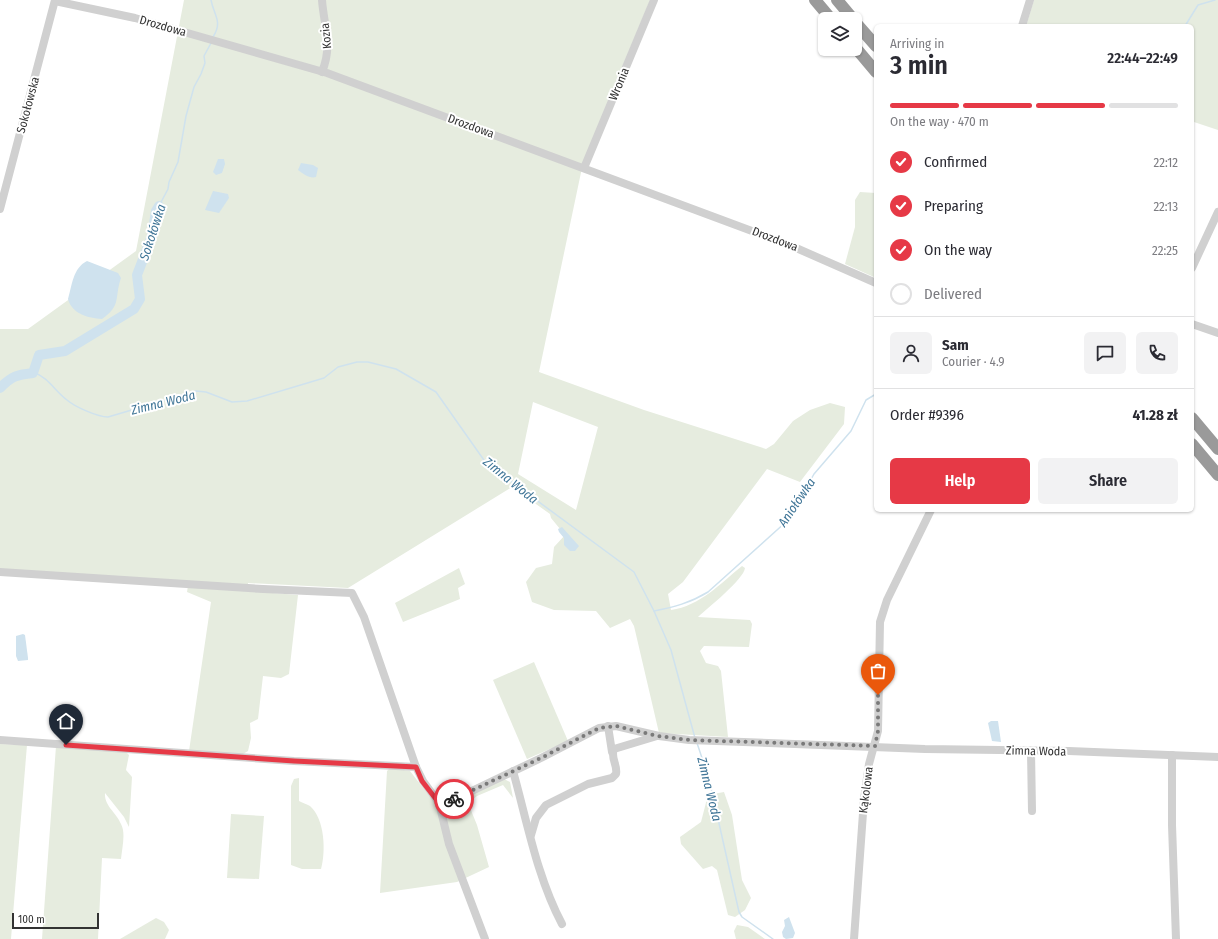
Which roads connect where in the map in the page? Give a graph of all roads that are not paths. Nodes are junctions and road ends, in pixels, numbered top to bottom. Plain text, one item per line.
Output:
1 (322, 0) edge
2 (654, 0) edge
3 (815, 0) edge
4 (837, 0) edge
5 (1030, 0) edge
6 (55, 1) edge
7 (825, 12) edge
8 (847, 12) edge
9 (1023, 24) edge
10 (862, 30) edge
11 (874, 44) edge
12 (862, 55) edge
13 (874, 70) edge
14 (322, 72) junction
15 (584, 168) junction
16 (0, 209) edge
17 (1218, 212) edge
18 (1194, 264) edge
19 (874, 282) edge
20 (1194, 325) edge
21 (1218, 333) edge
22 (1194, 420) edge
23 (1194, 446) edge
24 (1218, 449) edge
25 (1218, 474) edge
26 (930, 512) edge
27 (0, 572) edge
28 (608, 726) junction
29 (660, 736) junction
30 (0, 740) edge
31 (875, 746) junction
32 (1031, 751) junction
33 (612, 752) junction
34 (1172, 755) junction
35 (1218, 757) edge
36 (416, 767) junction
37 (513, 771) junction
38 (439, 803) junction
39 (1032, 811) dead end
40 (531, 835) junction
41 (562, 924) dead end
42 (485, 939) edge
43 (854, 939) edge
44 (1176, 939) edge

1 - 14 street, Kozia
2 - 15 street, Wronia
3 - 7 highway
4 - 8 highway
5 - 9 street
6 - 14 street, Drozdowa
6 - 16 street, Sokołowska
10 - 11 highway
12 - 13 highway
14 - 15 street, Drozdowa
15 - 19 street, Drozdowa
17 - 18 street
20 - 21 street
22 - 24 highway
23 - 25 highway
26 - 31 street, Kąkolowa
27 - 36 street
28 - 29 street, Zimna Woda
28 - 33 street
28 - 37 street
29 - 31 street, Zimna Woda
29 - 33 street
30 - 36 street
31 - 32 street, Zimna Woda
31 - 43 street, Kąkolowa
32 - 34 street, Zimna Woda
32 - 39 street
33 - 40 street
34 - 35 street, Zimna Woda
34 - 44 street
36 - 38 street
37 - 38 street
37 - 40 street
38 - 42 street
40 - 41 street

